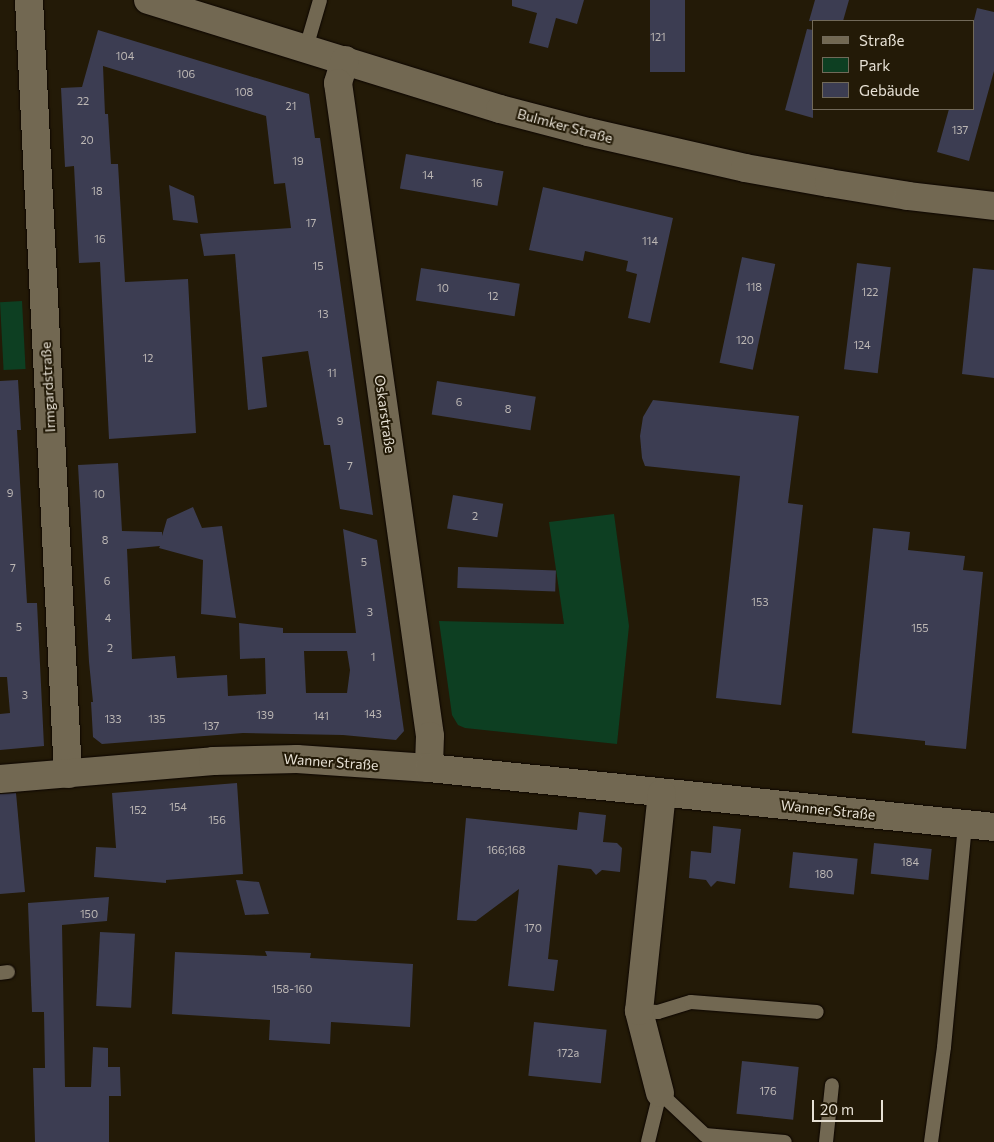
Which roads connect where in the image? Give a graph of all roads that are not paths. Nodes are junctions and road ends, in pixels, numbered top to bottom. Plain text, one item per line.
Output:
1 (29, 0) edge
2 (148, 0) edge
3 (320, 0) edge
4 (306, 48) junction
5 (345, 60) junction
6 (994, 204) edge
7 (429, 768) junction
8 (68, 774) junction
9 (0, 779) edge
10 (662, 792) junction
11 (965, 824) junction
12 (994, 827) edge
13 (639, 1011) junction
14 (817, 1012) dead end
15 (832, 1085) dead end
16 (660, 1093) junction
17 (648, 1142) edge
18 (785, 1142) edge
19 (826, 1142) edge
20 (931, 1142) edge

1 - 8 street, Irmgardstraße
2 - 4 street, Bulmker Straße
3 - 4 lane
4 - 5 street, Bulmker Straße
5 - 6 street, Bulmker Straße
5 - 7 street, Oskarstraße
7 - 8 street, Wanner Straße
7 - 10 street, Wanner Straße
8 - 9 street, Wanner Straße
10 - 11 street, Wanner Straße
10 - 13 street
11 - 12 street, Wanner Straße
11 - 20 lane
13 - 14 lane
13 - 16 street
15 - 19 lane
16 - 17 lane
16 - 18 lane

